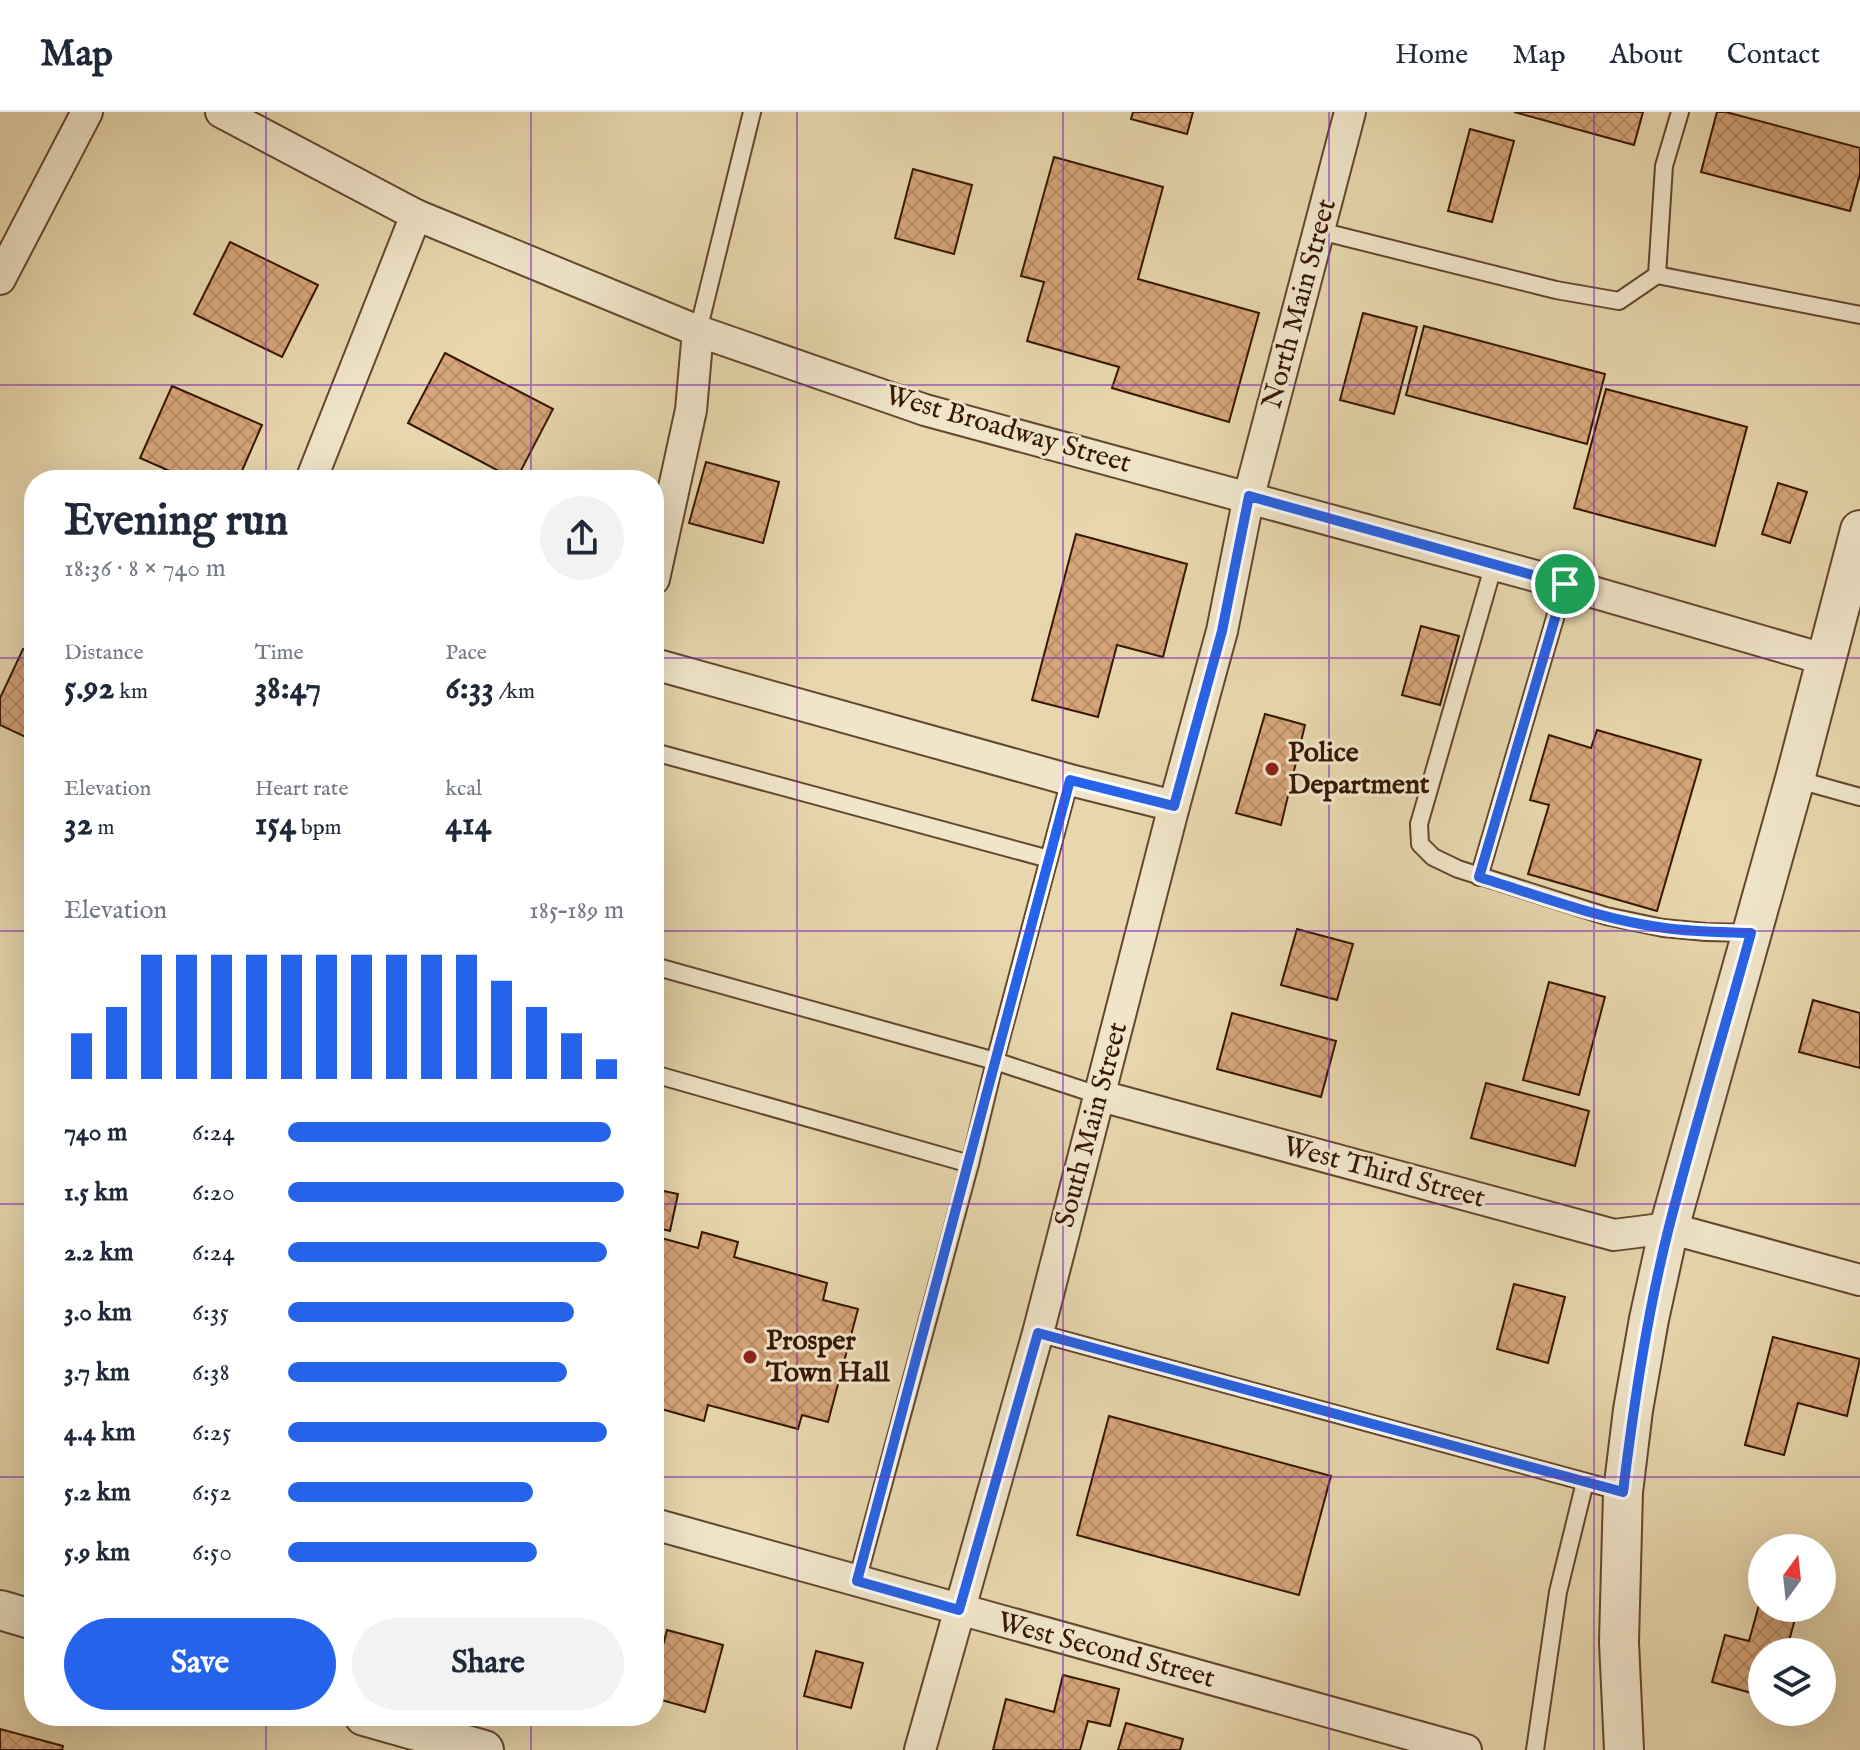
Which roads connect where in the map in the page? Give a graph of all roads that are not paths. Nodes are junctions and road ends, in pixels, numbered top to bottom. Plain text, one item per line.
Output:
1 (87, 112) edge
2 (221, 112) edge
3 (752, 112) edge
4 (1350, 112) edge
5 (1680, 112) edge
6 (416, 215) junction
7 (1320, 231) junction
8 (1657, 275) junction
9 (0, 279) edge
10 (1860, 315) edge
11 (698, 331) junction
12 (315, 470) edge
13 (1249, 496) junction
14 (1860, 530) edge
15 (664, 533) edge
16 (1494, 564) junction
17 (1565, 584) junction
18 (1844, 664) edge
19 (664, 667) edge
20 (664, 755) edge
21 (1795, 779) junction
22 (1070, 780) junction
23 (1860, 797) edge
24 (1174, 806) junction
25 (1049, 859) junction
26 (1479, 877) junction
27 (1751, 933) junction
28 (664, 969) edge
29 (995, 1061) junction
30 (664, 1077) edge
31 (1101, 1096) junction
32 (970, 1164) junction
33 (1669, 1228) junction
34 (1860, 1280) edge
35 (1038, 1333) junction
36 (1585, 1482) junction
37 (1623, 1492) junction
38 (664, 1527) edge
39 (857, 1581) junction
40 (0, 1610) edge
41 (959, 1610) junction
42 (24, 1617) edge
43 (399, 1726) edge
44 (484, 1750) edge
45 (920, 1750) edge
46 (1466, 1750) edge
47 (1535, 1750) edge
48 (1624, 1750) edge

1 - 9 street
2 - 6 street, West Broadway Street
3 - 11 lane
4 - 7 street, North Main Street
5 - 8 lane
6 - 11 street, West Broadway Street
6 - 12 street
7 - 8 lane
7 - 13 street, North Main Street
8 - 10 lane
11 - 13 street, West Broadway Street
11 - 15 street
13 - 16 street, West Broadway Street
13 - 24 street, South Main Street
14 - 18 street
16 - 17 street, West Broadway Street
16 - 26 lane
17 - 18 street, West Broadway Street
17 - 26 lane
18 - 21 street
19 - 22 street
20 - 25 lane
21 - 23 lane
21 - 27 street
22 - 24 street
22 - 25 lane
24 - 31 street, South Main Street
25 - 29 lane
26 - 27 lane
27 - 33 street
28 - 29 lane
29 - 31 lane
29 - 32 lane
30 - 32 lane
31 - 33 street, West Third Street
31 - 35 street, South Main Street
32 - 39 lane
33 - 34 street
33 - 37 street
35 - 36 lane
35 - 41 street, South Main Street
36 - 37 lane
36 - 47 lane
37 - 48 street
38 - 39 street, West Second Street
39 - 41 street, West Second Street
40 - 42 street
41 - 45 street, South Main Street
41 - 46 street, West Second Street
43 - 44 street

